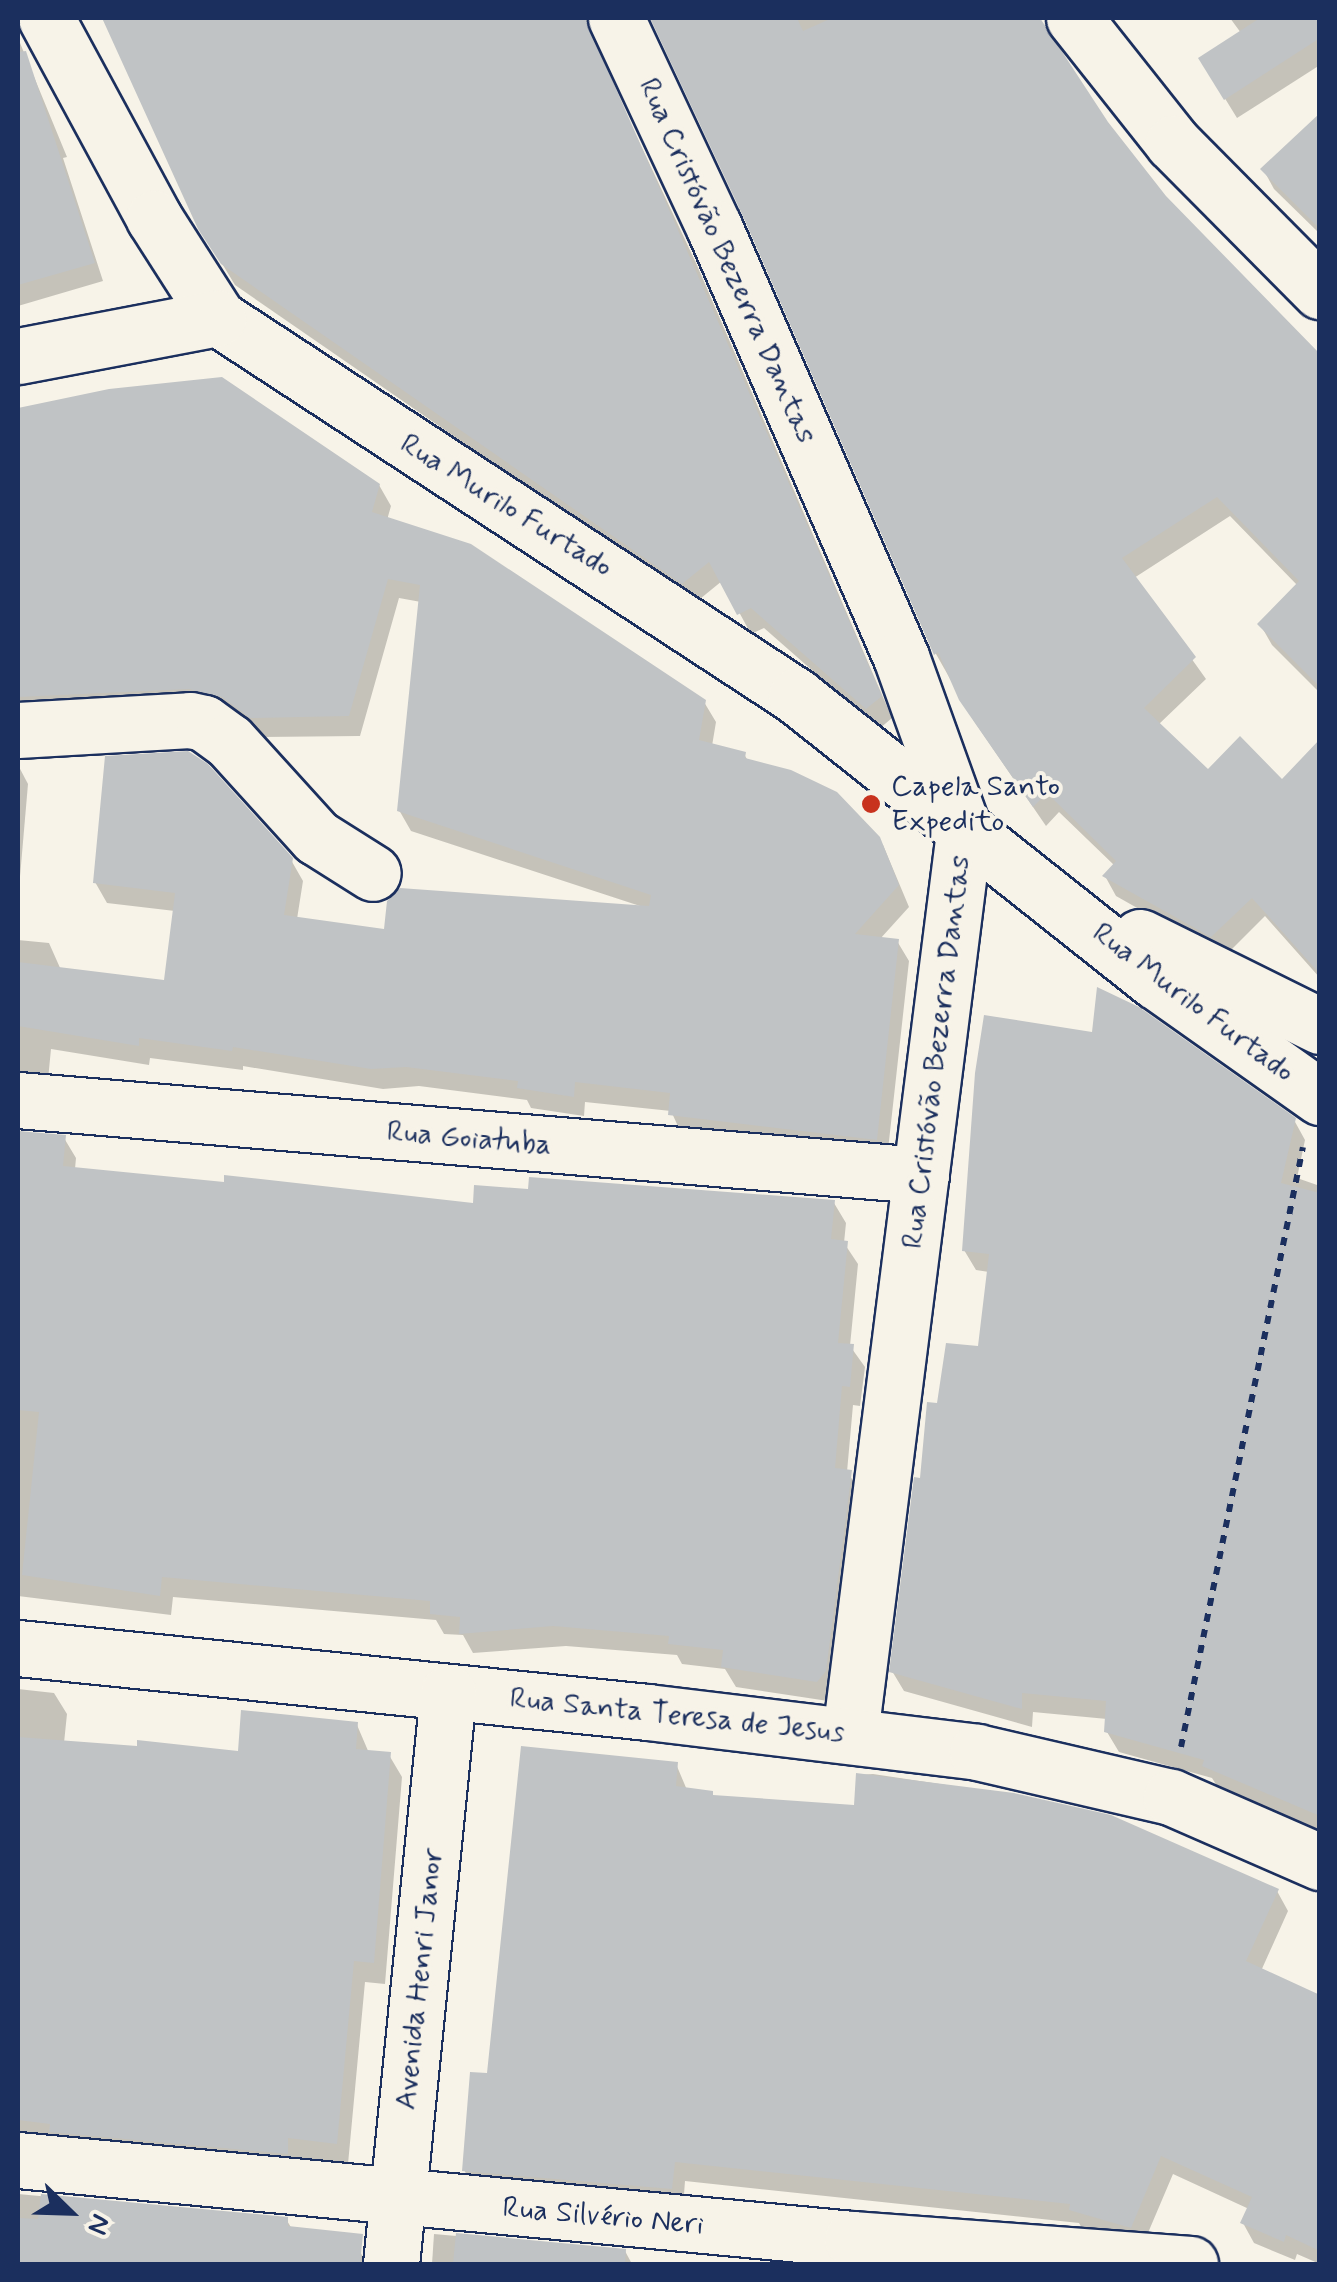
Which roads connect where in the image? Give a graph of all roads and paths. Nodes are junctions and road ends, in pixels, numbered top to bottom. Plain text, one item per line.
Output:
1 (46, 18) edge
2 (616, 18) edge
3 (1074, 18) edge
4 (1320, 291) edge
5 (218, 318) junction
6 (18, 356) edge
7 (18, 730) edge
8 (964, 832) junction
9 (373, 874) dead end
10 (1068, 907) junction
11 (1320, 1026) edge
12 (1317, 1096) edge
13 (18, 1100) edge
14 (921, 1176) junction
15 (18, 1648) edge
16 (448, 1693) junction
17 (850, 1734) junction
18 (1171, 1797) junction
19 (1320, 1862) edge
20 (18, 2160) edge
21 (399, 2198) junction
22 (851, 2252) edge
23 (391, 2264) edge
24 (1190, 2264) edge

1 - 5 street, Rua Murilo Furtado
2 - 8 street, Rua Cristóvão Bezerra Dantas
3 - 4 street
5 - 6 street
5 - 8 street, Rua Murilo Furtado
7 - 9 street
8 - 10 street, Rua Murilo Furtado
8 - 14 street, Rua Cristóvão Bezerra Dantas
10 - 11 street, Rua Murilo Furtado
10 - 12 street, Rua Murilo Furtado
12 - 18 path
13 - 14 street, Rua Goiatuba
14 - 17 street, Rua Cristóvão Bezerra Dantas
15 - 16 street, Rua Santa Teresa de Jesus
16 - 17 street, Rua Santa Teresa de Jesus
16 - 21 street, Avenida Henri Janor
17 - 18 street, Rua Santa Teresa de Jesus
18 - 19 street, Rua Santa Teresa de Jesus
20 - 21 street, Rua Silvério Neri
21 - 22 street, Rua Silvério Neri
21 - 23 street, Avenida Henri Janor
22 - 24 street, Rua Silvério Neri

